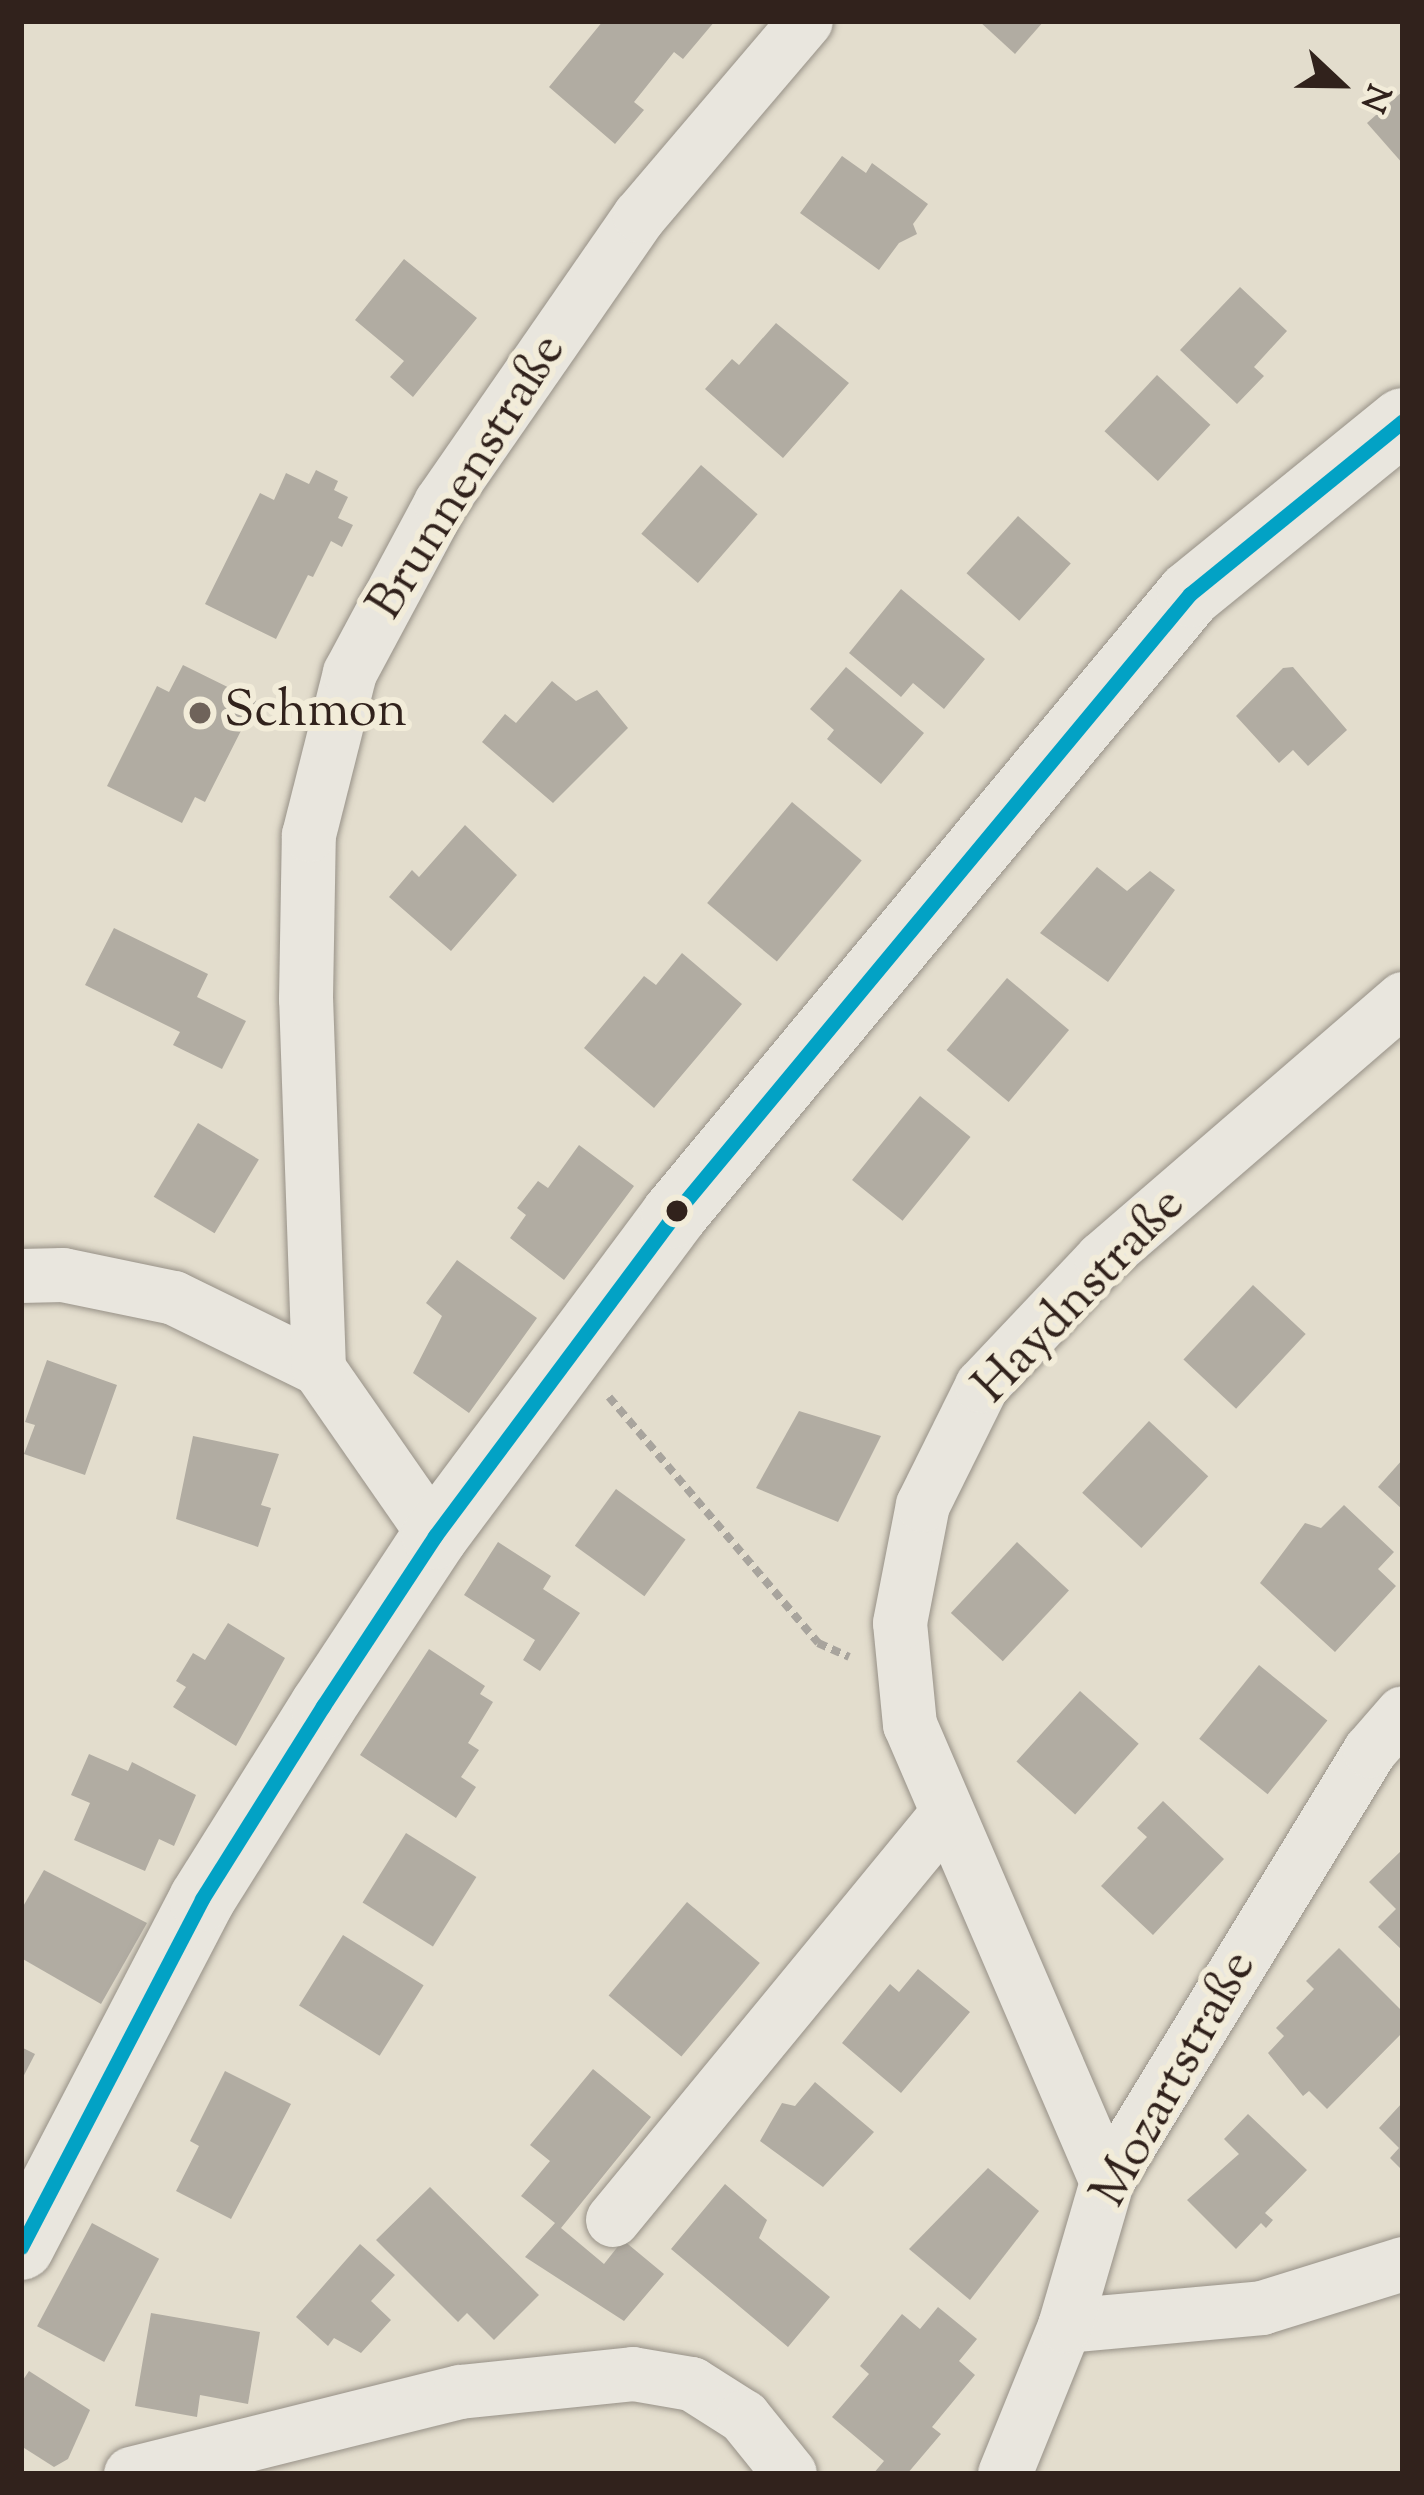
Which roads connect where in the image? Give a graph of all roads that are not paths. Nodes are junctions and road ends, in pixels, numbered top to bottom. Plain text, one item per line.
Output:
1 (806, 21) edge
2 (1403, 421) edge
3 (1403, 999) edge
4 (21, 1276) edge
5 (319, 1369) junction
6 (435, 1536) junction
7 (1403, 1713) edge
8 (947, 1814) junction
9 (1107, 2182) junction
10 (613, 2220) dead end
11 (21, 2247) edge
12 (1403, 2264) edge
13 (1065, 2326) junction
14 (131, 2474) edge
15 (790, 2474) edge
16 (1004, 2474) edge

1 - 5 street, Brunnenstraße
2 - 6 street
3 - 8 street, Haydnstraße
4 - 5 street
5 - 6 street
6 - 11 street
7 - 9 street, Mozartstraße
8 - 9 street, Haydnstraße
8 - 10 street
9 - 13 street, Mozartstraße
12 - 13 street
13 - 16 street, Mozartstraße
14 - 15 street

